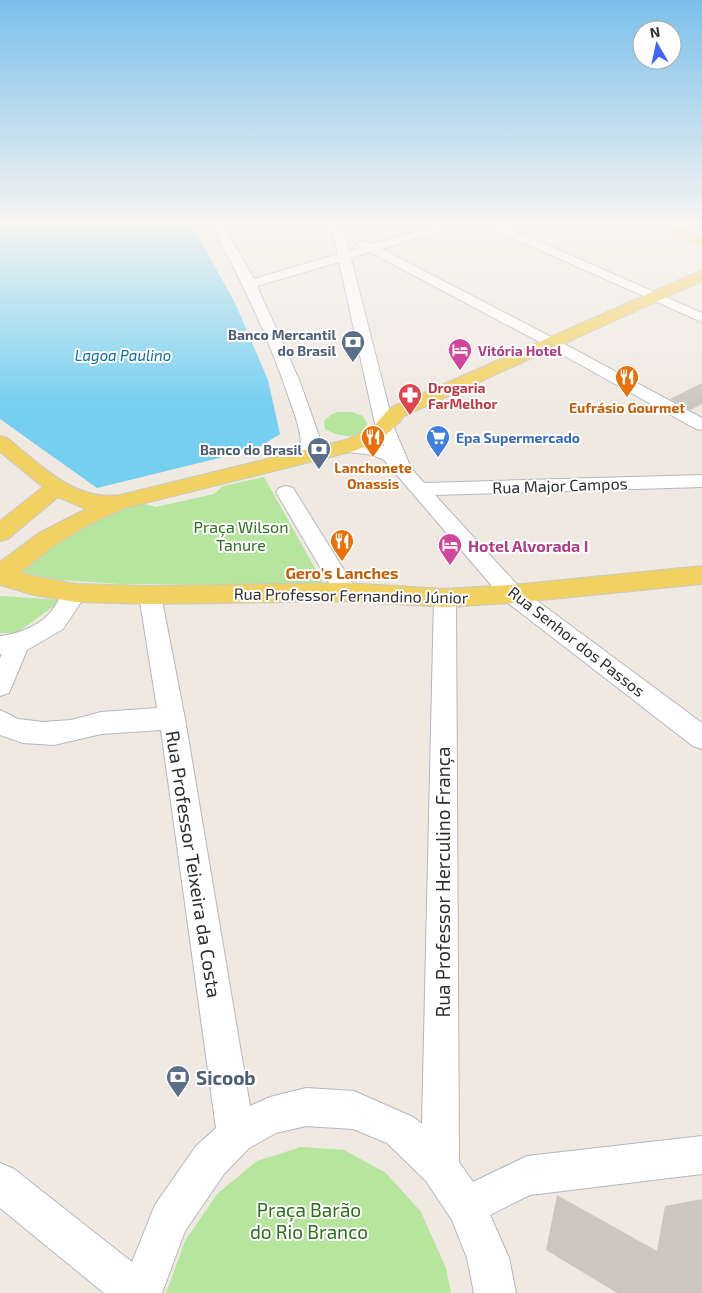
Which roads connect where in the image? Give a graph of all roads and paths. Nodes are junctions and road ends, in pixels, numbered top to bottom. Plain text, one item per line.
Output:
1 (250, 285) edge
2 (351, 285) edge
3 (442, 285) edge
4 (629, 285) edge
5 (680, 285) edge
6 (655, 297) junction
7 (702, 318) edge
8 (550, 342) junction
9 (702, 425) edge
10 (386, 429) junction
11 (0, 442) edge
12 (347, 447) junction
13 (298, 459) junction
14 (402, 467) junction
15 (702, 482) edge
16 (57, 487) junction
17 (419, 489) junction
18 (286, 492) dead end
19 (120, 502) junction
20 (0, 533) edge
21 (702, 575) edge
22 (0, 576) edge
23 (76, 592) junction
24 (346, 592) junction
25 (512, 594) junction
26 (150, 595) junction
27 (445, 598) junction
28 (9, 644) edge
29 (0, 686) edge
30 (172, 719) junction
31 (0, 721) edge
32 (702, 738) edge
33 (236, 1134) junction
34 (702, 1155) edge
35 (440, 1167) junction
36 (0, 1183) edge
37 (466, 1206) junction
38 (137, 1293) edge
39 (142, 1293) edge
40 (495, 1293) edge

1 - 13 street
2 - 10 street, Rua Senhor dos Passos
3 - 8 street
4 - 6 street
5 - 6 main road
6 - 7 street
6 - 8 main road
8 - 9 street
8 - 10 main road
10 - 12 main road
10 - 14 street, Rua Senhor dos Passos
11 - 16 main road
12 - 13 main road
12 - 14 street, Rua Senhor dos Passos
13 - 19 main road
14 - 17 street, Rua Senhor dos Passos
15 - 17 street, Rua Major Campos
16 - 19 main road
16 - 20 main road
17 - 25 street, Rua Senhor dos Passos
18 - 24 street
19 - 22 main road
21 - 25 main road, Rua Professor Fernandino Júnior
22 - 23 main road, Rua Professor Fernandino Júnior
23 - 26 main road, Rua Professor Fernandino Júnior
23 - 28 street
24 - 26 main road, Rua Professor Fernandino Júnior
24 - 27 main road, Rua Professor Fernandino Júnior
25 - 27 main road, Rua Professor Fernandino Júnior
25 - 32 street, Rua Senhor dos Passos
26 - 30 street, Rua Professor Teixeira da Costa
27 - 35 street, Rua Professor Herculino França
28 - 29 street
30 - 31 street
30 - 33 street, Rua Professor Teixeira da Costa
33 - 35 street
33 - 39 street
34 - 37 street
35 - 37 street
36 - 38 street
37 - 40 street

